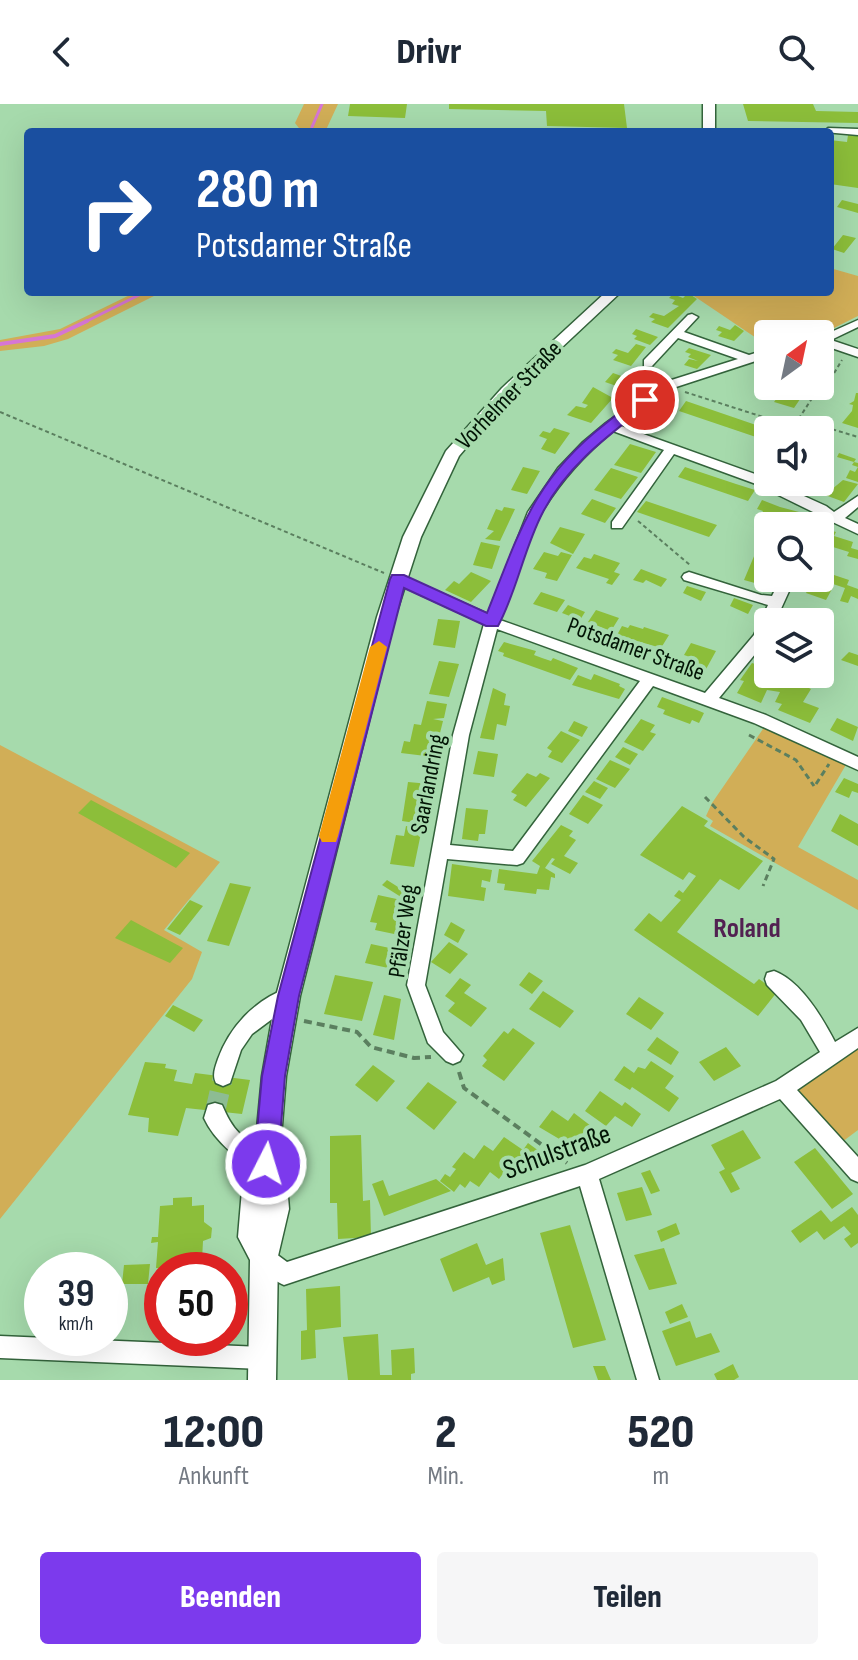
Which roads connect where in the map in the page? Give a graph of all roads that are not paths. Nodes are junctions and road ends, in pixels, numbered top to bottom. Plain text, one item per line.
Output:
1 (709, 104) edge
2 (709, 128) edge
3 (834, 131) edge
4 (858, 132) edge
5 (610, 296) edge
6 (692, 317) dead end
7 (858, 323) edge
8 (676, 333) junction
9 (834, 334) edge
10 (834, 346) edge
11 (853, 352) edge
12 (754, 356) edge
13 (746, 358) junction
14 (648, 363) dead end
15 (610, 426) junction
16 (672, 448) junction
17 (858, 500) edge
18 (821, 509) junction
19 (820, 512) edge
20 (837, 517) junction
21 (620, 520) road end
22 (858, 530) edge
23 (689, 577) dead end
24 (398, 579) junction
25 (781, 592) edge
26 (777, 601) junction
27 (492, 622) junction
28 (649, 680) junction
29 (708, 700) junction
30 (858, 764) edge
31 (440, 851) junction
32 (774, 979) dead end
33 (288, 996) junction
34 (858, 1037) edge
35 (453, 1055) road end
36 (832, 1055) junction
37 (223, 1077) tunnel mouth
38 (783, 1088) junction
39 (215, 1112) dead end
40 (266, 1164) junction
41 (858, 1172) edge
42 (585, 1175) junction
43 (264, 1256) junction
44 (0, 1347) edge
45 (262, 1369) edge
46 (648, 1380) edge

1 - 2 main road
3 - 4 street
5 - 24 main road, Vorhelmer Straße
6 - 8 street
7 - 9 street
8 - 13 street
8 - 14 street
10 - 11 street
12 - 13 street, Saarlandring
13 - 15 street, Saarlandring
15 - 16 street
15 - 27 street, Saarlandring
16 - 18 street
16 - 21 street
17 - 20 street
18 - 19 street
18 - 20 street
20 - 22 street
23 - 26 street
24 - 27 street, Potsdamer Straße
24 - 33 main road, Vorhelmer Straße
25 - 26 street
26 - 29 street
27 - 28 street, Potsdamer Straße
27 - 31 street, Saarlandring
28 - 29 street, Potsdamer Straße
28 - 31 street, Saarlandring
29 - 30 street, Potsdamer Straße
31 - 35 street, Pfälzer Weg
32 - 36 street
33 - 37 street
33 - 40 main road, Vorhelmer Straße
34 - 36 street, Schulstraße
36 - 38 street, Schulstraße
38 - 41 street
38 - 42 street, Schulstraße
39 - 40 street
40 - 43 main road, Vorhelmer Straße
42 - 43 street, Schulstraße
42 - 46 street
43 - 45 main road, Vorhelmer Straße
44 - 45 street

